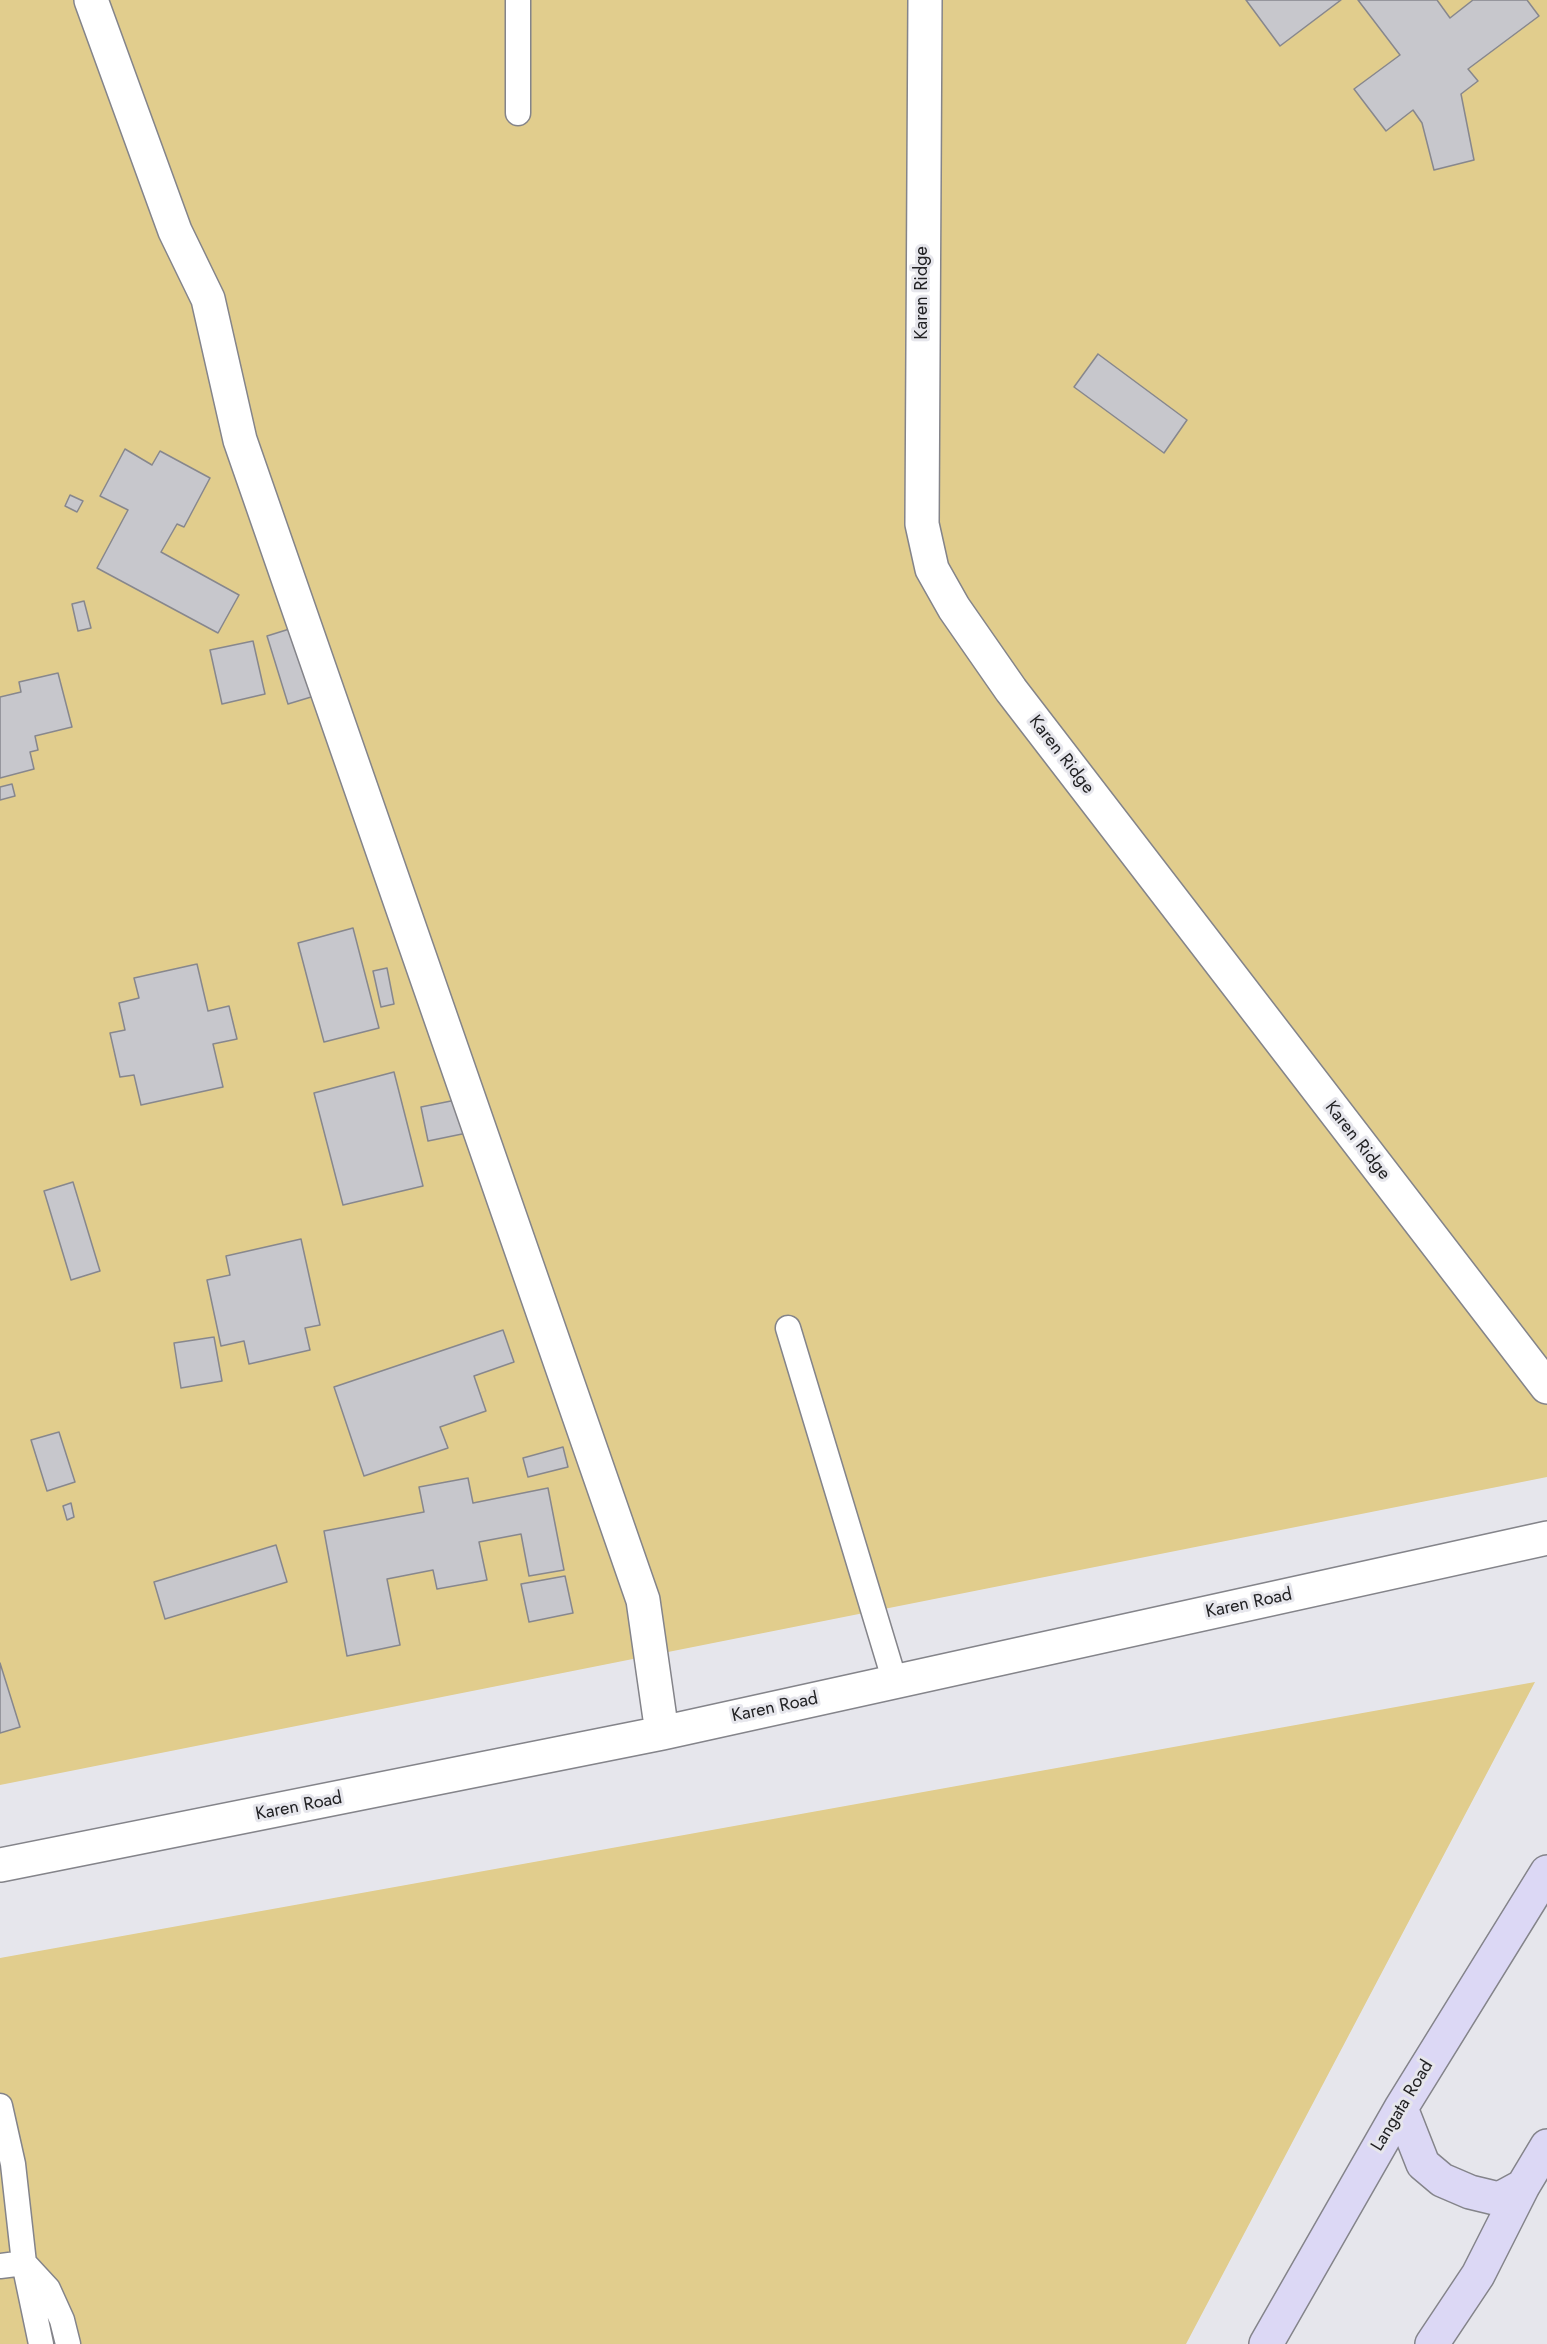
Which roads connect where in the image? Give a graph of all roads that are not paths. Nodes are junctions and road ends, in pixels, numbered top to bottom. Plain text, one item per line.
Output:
1 (92, 0) edge
2 (518, 0) edge
3 (925, 0) edge
4 (518, 112) dead end
5 (788, 1328) dead end
6 (1547, 1388) edge
7 (1547, 1538) edge
8 (896, 1682) junction
9 (662, 1733) junction
10 (0, 1865) edge
11 (1547, 1872) edge
12 (0, 2106) edge
13 (1401, 2108) junction
14 (1547, 2146) edge
15 (1523, 2186) junction
16 (12, 2265) edge
17 (41, 2344) edge
18 (68, 2344) edge
19 (1266, 2344) edge
20 (1432, 2344) edge

1 - 9 street
2 - 4 lane
3 - 6 street, Karen Ridge
5 - 8 lane
7 - 8 street, Karen Road
8 - 9 street, Karen Road
9 - 10 street, Karen Road
11 - 13 main road, Langata Road
12 - 16 lane
13 - 15 main road
13 - 19 main road, Langata Road
14 - 15 main road
15 - 20 main road
16 - 17 lane
16 - 18 lane

